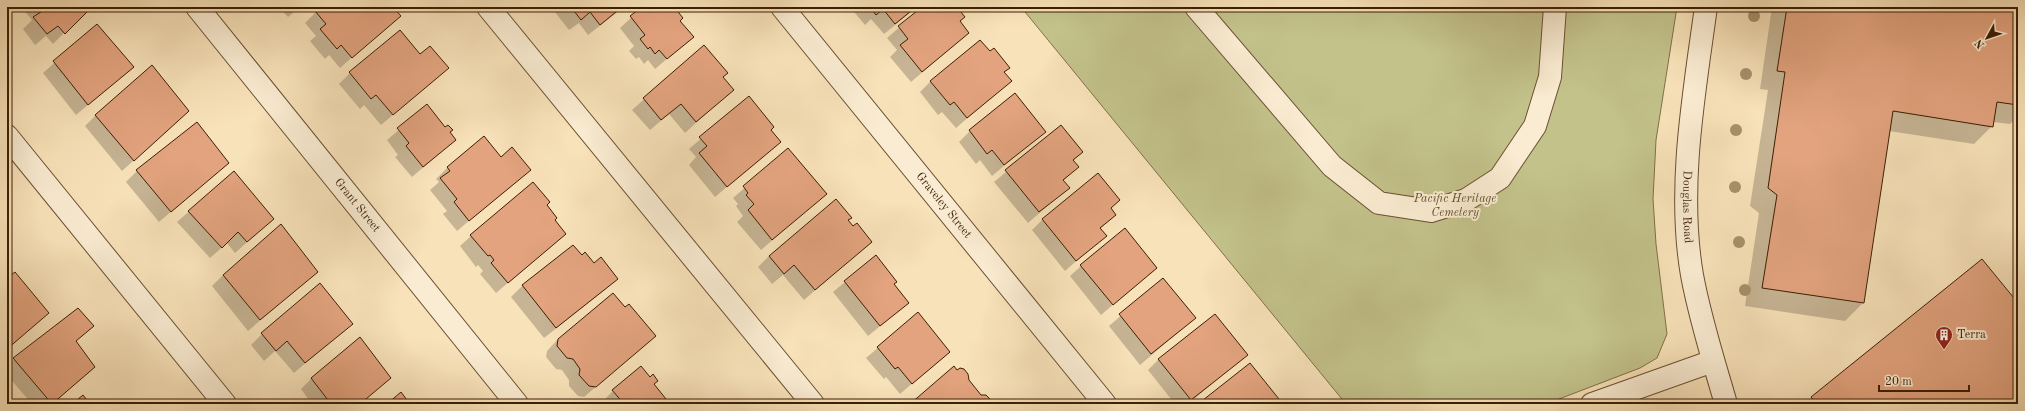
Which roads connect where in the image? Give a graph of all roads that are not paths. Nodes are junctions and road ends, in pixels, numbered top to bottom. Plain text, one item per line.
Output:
1 (196, 7) edge
2 (488, 7) edge
3 (782, 7) edge
4 (1196, 7) edge
5 (1555, 7) edge
6 (1706, 7) edge
7 (7, 136) edge
8 (1713, 361) junction
9 (225, 404) edge
10 (517, 404) edge
11 (813, 404) edge
12 (1105, 404) edge
13 (1592, 404) edge
14 (1726, 404) edge

1 - 10 street, Grant Street
2 - 11 street
3 - 12 street, Graveley Street
4 - 5 street
6 - 8 street, Douglas Road
7 - 9 street
8 - 13 street
8 - 14 street, Douglas Road

